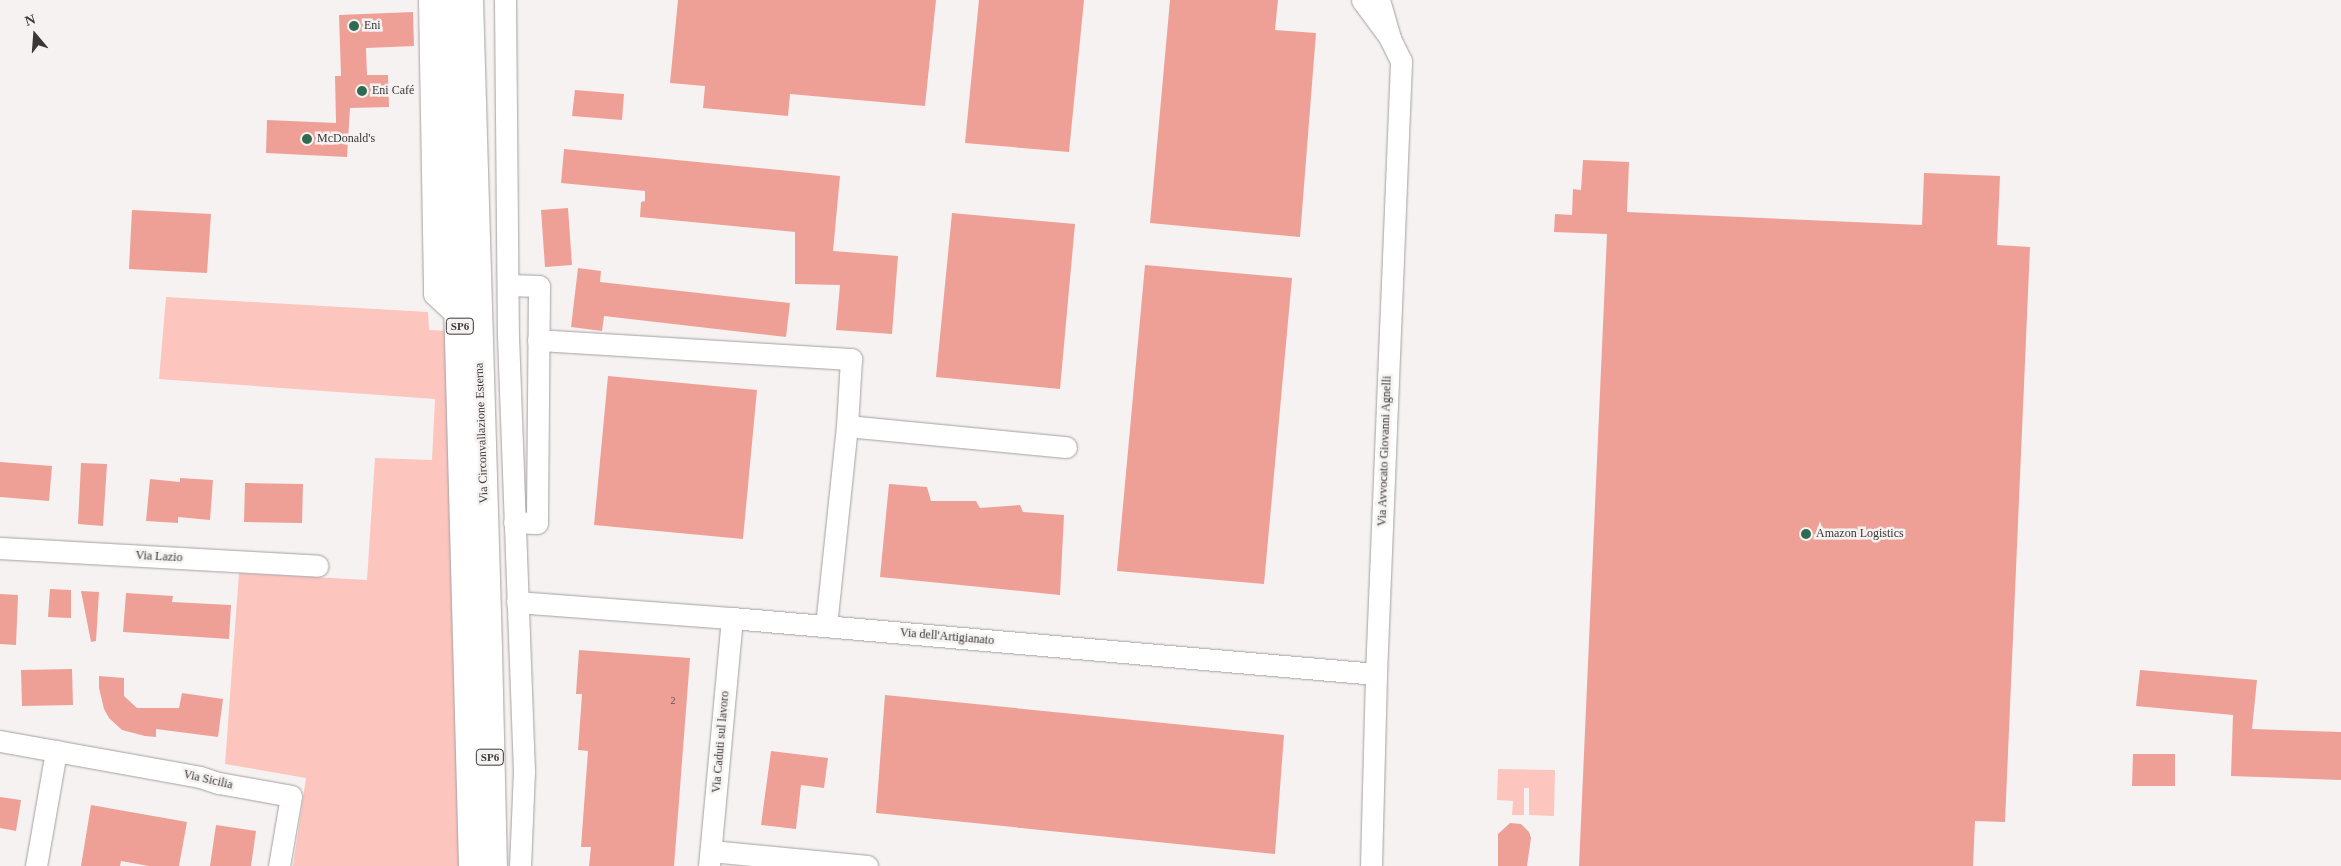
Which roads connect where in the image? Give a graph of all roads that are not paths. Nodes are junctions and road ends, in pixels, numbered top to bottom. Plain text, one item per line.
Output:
1 (429, 0) edge
2 (450, 0) edge
3 (469, 0) edge
4 (505, 0) edge
5 (1362, 0) edge
6 (1379, 0) edge
7 (1390, 38) junction
8 (508, 285) junction
9 (459, 317) junction
10 (538, 340) junction
11 (847, 426) junction
12 (1066, 447) dead end
13 (514, 522) junction
14 (0, 548) edge
15 (318, 566) dead end
16 (517, 602) junction
17 (732, 618) junction
18 (826, 626) junction
19 (1376, 674) junction
20 (0, 742) edge
21 (56, 751) junction
22 (710, 859) edge
23 (36, 866) edge
24 (279, 866) edge
25 (473, 866) edge
26 (493, 866) edge
27 (520, 866) edge
28 (867, 866) edge
29 (1371, 866) edge

1 - 9 street
2 - 9 main road, Via Circonvallazione Esterna / SP6
3 - 26 main road, Via Circonvallazione Esterna / SP6
4 - 8 street
5 - 7 street
6 - 7 street
7 - 19 street, Via Avvocato Giovanni Agnelli
8 - 10 street
8 - 13 street
9 - 25 main road, Via Circonvallazione Esterna / SP6
10 - 11 street
10 - 13 street
11 - 12 street
11 - 18 street
13 - 16 street
14 - 15 street, Via Lazio
16 - 17 street, Via dell'Artigianato
16 - 27 street
17 - 18 street, Via dell'Artigianato
17 - 22 street, Via Caduti sul lavoro
18 - 19 street, Via dell'Artigianato
19 - 29 street, Via Avvocato Giovanni Agnelli
20 - 21 street, Via Sicilia
21 - 23 street
21 - 24 street, Via Sicilia
22 - 28 street

